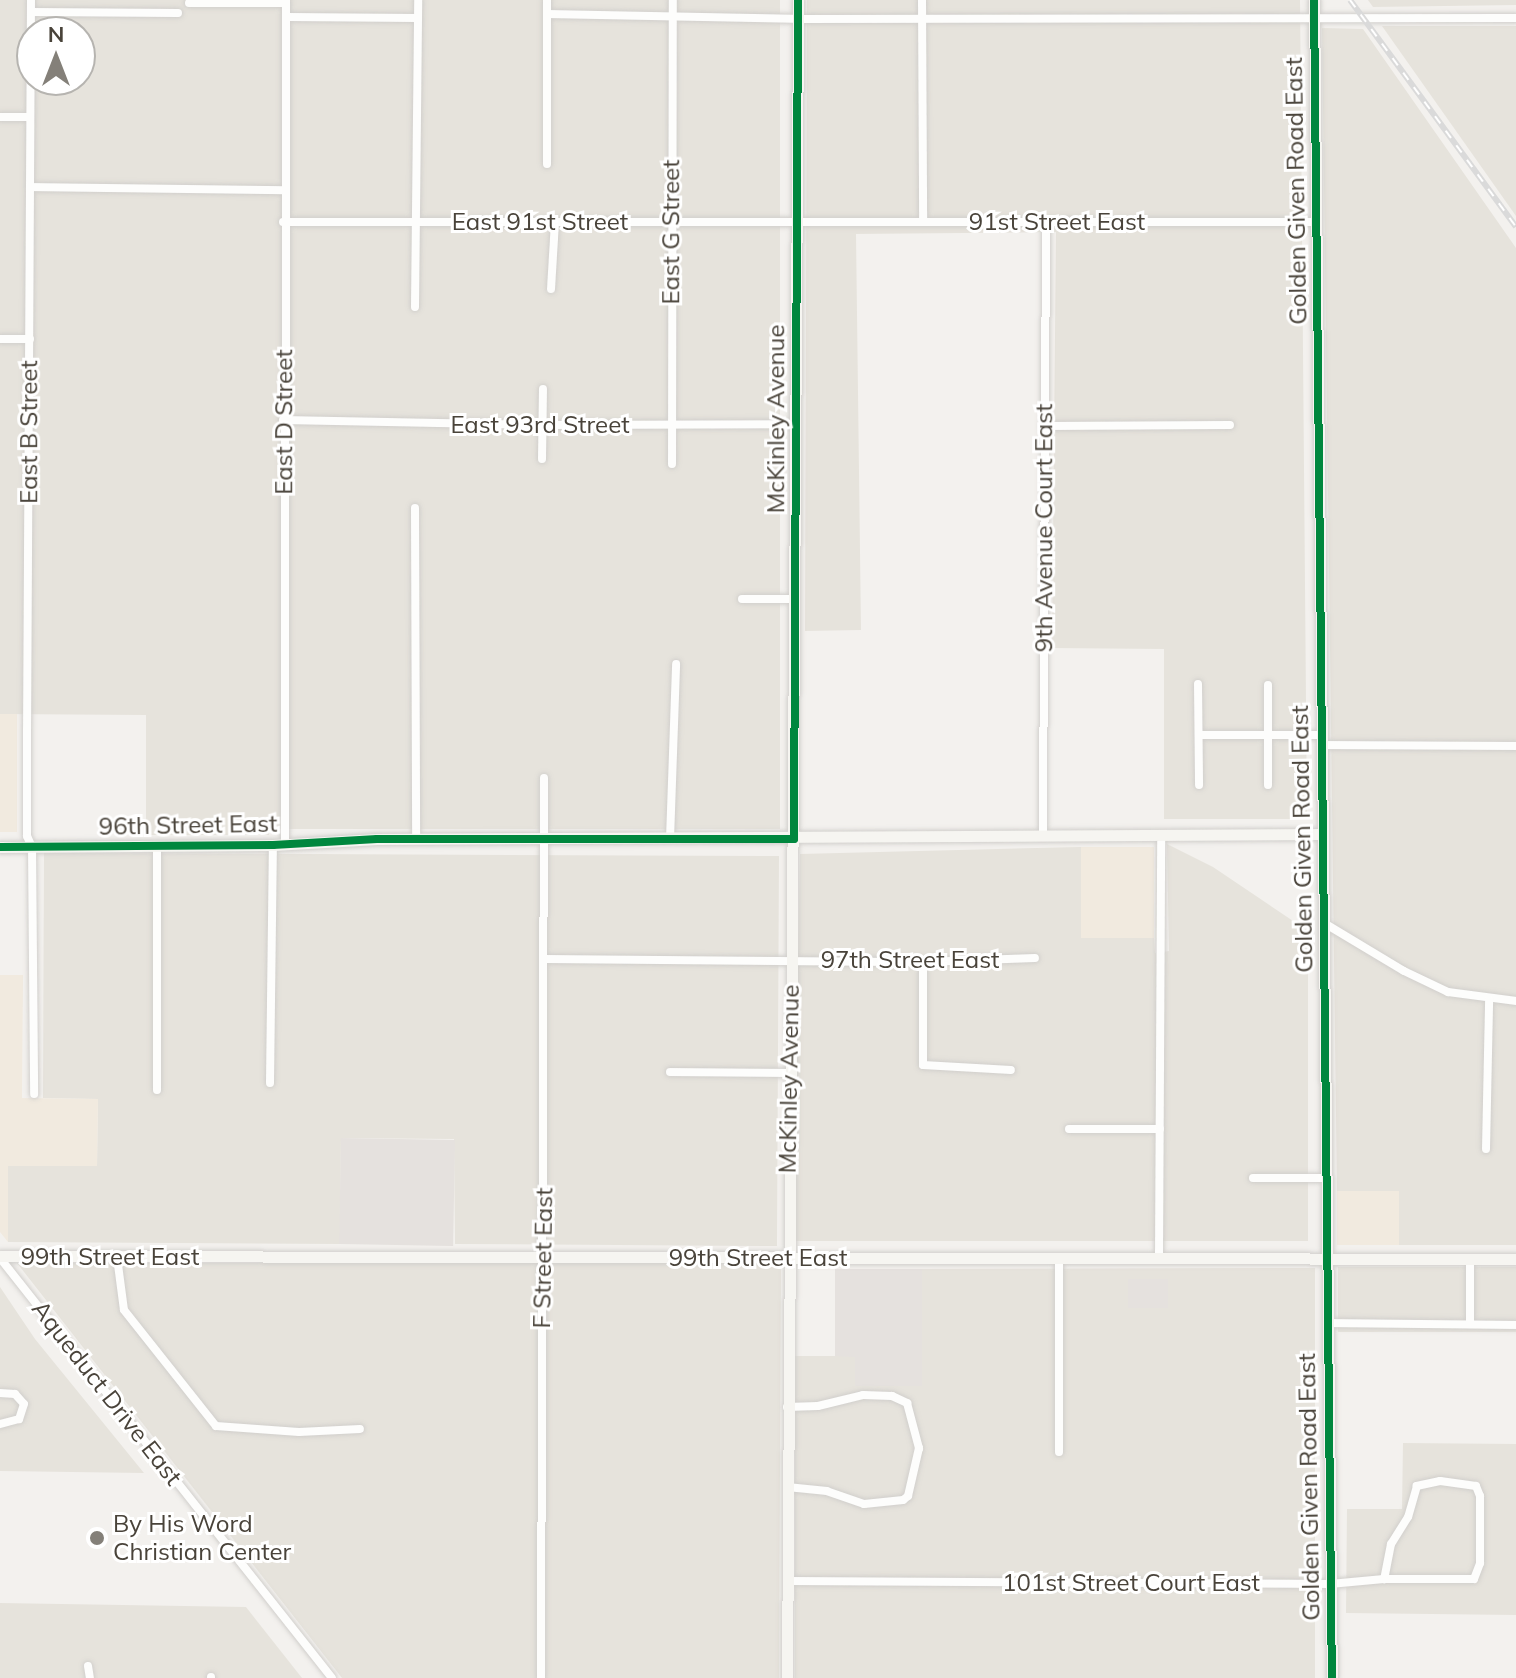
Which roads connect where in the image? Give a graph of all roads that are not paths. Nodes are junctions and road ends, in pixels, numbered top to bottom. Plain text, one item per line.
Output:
1 (31, 0) edge
2 (418, 0) edge
3 (547, 0) edge
4 (673, 0) edge
5 (798, 0) edge
6 (922, 0) edge
7 (1314, 0) edge
8 (286, 1) edge
9 (189, 3) dead end
10 (31, 12) junction
11 (178, 13) dead end
12 (547, 14) junction
13 (673, 15) junction
14 (286, 17) junction
15 (418, 18) junction
16 (922, 18) junction
17 (1516, 18) edge
18 (798, 19) junction
19 (1314, 20) junction
20 (0, 117) edge
21 (30, 117) junction
22 (547, 164) dead end
23 (30, 187) junction
24 (283, 190) junction
25 (417, 221) junction
26 (923, 221) junction
27 (283, 222) junction
28 (555, 222) junction
29 (798, 222) junction
30 (1316, 222) junction
31 (670, 223) junction
32 (1046, 223) junction
33 (551, 289) dead end
34 (415, 307) dead end
35 (0, 339) edge
36 (30, 339) junction
37 (543, 389) dead end
38 (283, 420) junction
39 (797, 424) junction
40 (542, 425) junction
41 (671, 425) junction
42 (1230, 425) dead end
43 (1044, 426) junction
44 (542, 459) dead end
45 (672, 464) dead end
46 (415, 508) dead end
47 (742, 599) dead end
48 (794, 599) junction
49 (676, 664) dead end
50 (1198, 684) dead end
51 (1268, 685) dead end
52 (1199, 735) junction
53 (1268, 735) junction
54 (1321, 740) junction
55 (1516, 746) edge
56 (544, 778) dead end
57 (1199, 785) dead end
58 (1268, 785) dead end
59 (1043, 833) junction
60 (1161, 834) junction
61 (1323, 834) junction
62 (416, 838) junction
63 (545, 838) junction
64 (670, 839) junction
65 (794, 839) junction
66 (279, 845) junction
67 (157, 846) junction
68 (0, 847) edge
69 (32, 847) junction
70 (1324, 923) junction
71 (1035, 958) dead end
72 (544, 959) junction
73 (791, 960) junction
74 (923, 962) junction
75 (1489, 1000) junction
76 (1516, 1001) edge
77 (1011, 1070) dead end
78 (670, 1072) dead end
79 (789, 1073) junction
80 (270, 1083) dead end
81 (157, 1090) dead end
82 (34, 1094) dead end
83 (1069, 1129) dead end
84 (1160, 1129) junction
85 (1486, 1149) dead end
86 (1253, 1178) dead end
87 (1326, 1178) junction
88 (0, 1257) edge
89 (117, 1257) junction
90 (542, 1257) junction
91 (1159, 1257) junction
92 (787, 1258) junction
93 (1059, 1258) junction
94 (1327, 1259) junction
95 (1470, 1259) junction
96 (1516, 1259) edge
97 (1327, 1323) junction
98 (1470, 1324) junction
99 (1516, 1325) edge
100 (0, 1393) edge
101 (787, 1407) junction
102 (0, 1424) edge
103 (360, 1429) dead end
104 (1059, 1452) dead end
105 (787, 1487) junction
106 (1384, 1579) junction
107 (787, 1581) junction
108 (1330, 1584) junction
109 (88, 1666) dead end
110 (90, 1678) edge
111 (332, 1678) edge
112 (541, 1678) edge
113 (787, 1678) edge
114 (1332, 1678) edge

1 - 10 street, East B Street
2 - 15 street
3 - 12 street
4 - 13 street, East G Street
5 - 18 street, McKinley Avenue
6 - 16 street
7 - 19 street, Golden Given Road East
8 - 9 street
8 - 14 street, East D Street
10 - 11 street
10 - 21 street, East B Street
12 - 13 street
12 - 22 street
13 - 18 street
13 - 31 street, East G Street
14 - 15 street
14 - 24 street, East D Street
15 - 25 street
16 - 18 street
16 - 19 street
16 - 26 street
17 - 19 street
18 - 29 street, McKinley Avenue
19 - 30 street, Golden Given Road East
20 - 21 street
21 - 23 street, East B Street
23 - 24 street
23 - 36 street, East B Street
24 - 27 street, East D Street
25 - 27 street, East 91st Street
25 - 28 street, East 91st Street
25 - 34 street
26 - 29 street, 91st Street East
26 - 32 street, 91st Street East
27 - 38 street, East D Street
28 - 31 street, East 91st Street
28 - 33 street
29 - 31 street, East 91st Street
29 - 39 street, McKinley Avenue
30 - 32 street, 91st Street East
30 - 54 street, Golden Given Road East
31 - 41 street, East G Street
32 - 43 street, 9th Avenue Court East
35 - 36 street
36 - 69 street, East B Street
37 - 40 street
38 - 40 street, East 93rd Street
38 - 66 street, East D Street
39 - 41 street, East 93rd Street
39 - 48 street, McKinley Avenue
40 - 41 street, East 93rd Street
40 - 44 street
41 - 45 street, East G Street
42 - 43 street
43 - 59 street, 9th Avenue Court East
46 - 62 street
47 - 48 street
48 - 65 street, McKinley Avenue
49 - 64 street
50 - 52 street
51 - 53 street
52 - 53 street
52 - 57 street
53 - 54 street
53 - 58 street
54 - 55 street
54 - 61 street, Golden Given Road East
56 - 63 street, F Street East
59 - 60 street, 96th Street East
59 - 65 street, 96th Street East
60 - 61 street
60 - 84 street
61 - 70 street, Golden Given Road East
62 - 63 street, 96th Street East
62 - 66 street, 96th Street East
63 - 64 street, 96th Street East
63 - 72 street, F Street East
64 - 65 street, 96th Street East
65 - 73 street, McKinley Avenue
66 - 67 street, 96th Street East
66 - 80 street, East D Street
67 - 69 street, 96th Street East
67 - 81 street
68 - 69 street, 96th Street East
69 - 82 street, East B Street
70 - 75 street
70 - 87 street, Golden Given Road East
71 - 74 street, 97th Street East
72 - 73 street, 97th Street East
72 - 90 street, F Street East
73 - 74 street, 97th Street East
73 - 79 street, McKinley Avenue
74 - 77 street
75 - 76 street
75 - 85 street
78 - 79 street
79 - 92 street, McKinley Avenue
83 - 84 street
84 - 91 street
86 - 87 street
87 - 94 street, Golden Given Road East
88 - 89 street, 99th Street East
88 - 111 street, Aqueduct Drive East
89 - 90 street, 99th Street East
89 - 103 street
90 - 92 street, 99th Street East
90 - 112 street, F Street East
91 - 93 street, 99th Street East
91 - 94 street, 99th Street East
92 - 93 street, 99th Street East
92 - 101 street, McKinley Avenue
93 - 104 street
94 - 95 street, 99th Street East
94 - 97 street, Golden Given Road East
95 - 96 street, 99th Street East
95 - 98 street
97 - 98 street
97 - 108 street, Golden Given Road East
98 - 99 street
100 - 102 street
101 - 105 street, McKinley Avenue
101 - 105 street
105 - 107 street, McKinley Avenue
106 - 106 street, 101st Street Court East
106 - 108 street, 101st Street Court East
107 - 108 street, 101st Street Court East
107 - 113 street, McKinley Avenue
108 - 114 street, Golden Given Road East
109 - 110 street

